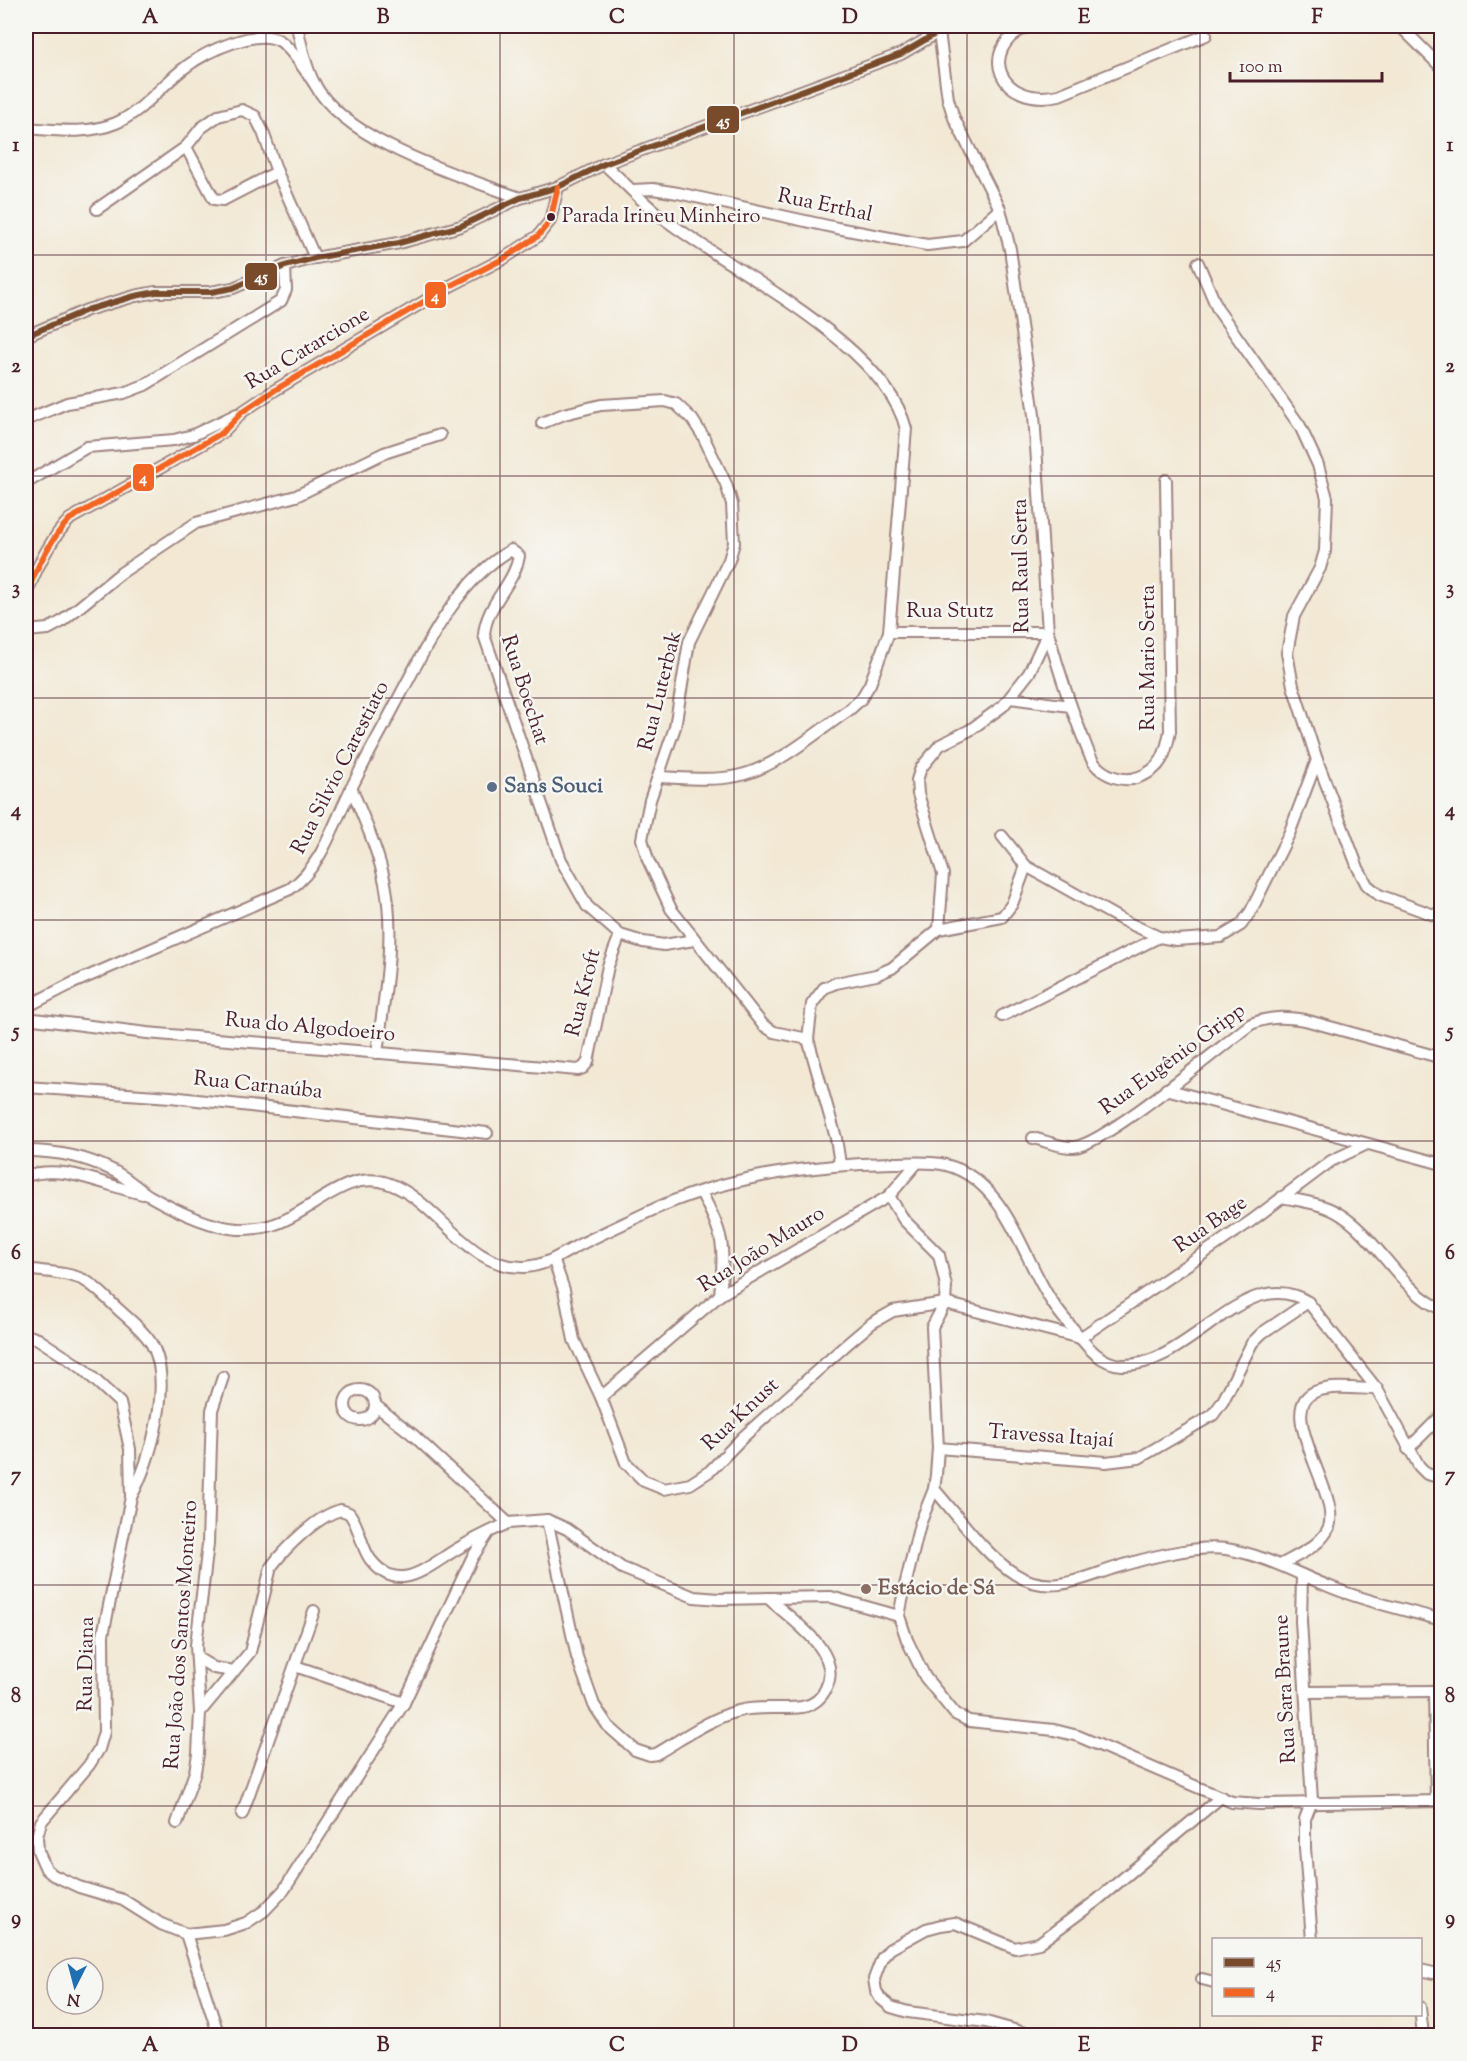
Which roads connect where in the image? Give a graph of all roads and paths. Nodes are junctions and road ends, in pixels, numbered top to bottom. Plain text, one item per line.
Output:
1 (297, 26) edge
2 (949, 26) edge
3 (1028, 26) edge
4 (1400, 26) edge
5 (939, 32) junction
6 (1206, 35) dead end
7 (1442, 68) edge
8 (315, 84) junction
9 (26, 128) edge
10 (186, 147) junction
11 (604, 164) junction
12 (278, 172) junction
13 (558, 187) junction
14 (632, 190) junction
15 (520, 198) junction
16 (1000, 208) junction
17 (97, 209) dead end
18 (315, 258) junction
19 (1198, 263) dead end
20 (285, 266) junction
21 (26, 336) edge
22 (242, 412) junction
23 (26, 420) edge
24 (542, 423) dead end
25 (440, 435) dead end
26 (1166, 480) dead end
27 (26, 483) edge
28 (512, 550) joint
29 (26, 595) edge
30 (26, 632) edge
31 (889, 632) junction
32 (1047, 632) junction
33 (1010, 698) junction
34 (1070, 706) junction
35 (1317, 760) junction
36 (658, 777) junction
37 (351, 787) junction
38 (1002, 836) dead end
39 (1026, 866) junction
40 (1442, 918) edge
41 (939, 929) junction
42 (620, 935) junction
43 (1159, 937) junction
44 (694, 940) junction
45 (26, 1007) edge
46 (1002, 1016) dead end
47 (26, 1018) edge
48 (808, 1039) junction
49 (377, 1053) junction
50 (1442, 1058) edge
51 (588, 1062) joint
52 (26, 1087) edge
53 (1166, 1089) junction
54 (486, 1132) dead end
55 (1034, 1138) dead end
56 (1365, 1145) junction
57 (26, 1151) edge
58 (917, 1163) junction
59 (840, 1164) junction
60 (1442, 1164) edge
61 (26, 1176) edge
62 (701, 1192) junction
63 (149, 1195) junction
64 (889, 1196) junction
65 (1282, 1197) junction
66 (554, 1261) junction
67 (26, 1269) edge
68 (720, 1294) junction
69 (1308, 1302) junction
70 (945, 1303) junction
71 (1442, 1309) edge
72 (26, 1335) edge
73 (1080, 1338) junction
74 (222, 1377) dead end
75 (1377, 1389) junction
76 (601, 1397) junction
77 (375, 1405) dead end
78 (1442, 1415) edge
79 (938, 1448) junction
80 (1408, 1449) junction
81 (1442, 1478) edge
82 (934, 1489) junction
83 (131, 1497) junction
84 (547, 1520) junction
85 (508, 1523) junction
86 (489, 1532) junction
87 (1282, 1564) junction
88 (1302, 1575) junction
89 (768, 1598) junction
90 (314, 1611) dead end
91 (900, 1616) junction
92 (1442, 1620) edge
93 (199, 1659) junction
94 (295, 1666) junction
95 (237, 1669) junction
96 (1438, 1689) edge
97 (1307, 1692) junction
98 (404, 1703) junction
99 (200, 1712) junction
100 (1221, 1797) junction
101 (1439, 1801) edge
102 (1312, 1802) junction
103 (242, 1814) dead end
104 (177, 1823) dead end
105 (186, 1934) junction
106 (1312, 1938) edge
107 (1422, 1970) edge
108 (1442, 1975) edge
109 (1202, 1979) dead end
110 (1212, 1982) edge
111 (1421, 2016) edge
112 (219, 2036) edge
113 (1035, 2036) edge
114 (1423, 2036) edge

1 - 8 street
2 - 5 street
3 - 6 street
4 - 7 street
5 - 11 street
5 - 16 street, Rua Raul Serta
8 - 9 street
8 - 15 street
10 - 12 street
10 - 12 street
10 - 17 street
11 - 13 street
11 - 14 street
12 - 18 street
13 - 15 street
13 - 22 street, Rua Catarcione
14 - 16 street, Rua Erthal
14 - 31 street
15 - 18 street
16 - 32 street, Rua Raul Serta
18 - 20 street
19 - 35 street
20 - 21 street
20 - 23 street
22 - 27 street
22 - 29 street, Rua Catarcione
24 - 36 street, Rua Luterbak
25 - 30 street
26 - 34 street, Rua Mario Serta
28 - 37 street, Rua Silvio Carestiato
28 - 42 street, Rua Boechat
31 - 32 street, Rua Stutz
31 - 36 street
32 - 33 street, Rua Raul Serta
32 - 34 street, Rua Mario Serta
33 - 34 street
33 - 41 street, Rua Raul Serta
35 - 40 street
35 - 43 street
36 - 44 street, Rua Luterbak
37 - 45 street, Rua Silvio Carestiato
37 - 49 street
38 - 39 street
39 - 41 street
39 - 43 street
41 - 48 street
42 - 44 street
42 - 51 street, Rua Kroft
43 - 46 street
44 - 48 street, Rua Luterbak
47 - 49 street, Rua do Algodoeiro
48 - 59 street
49 - 51 street, Rua do Algodoeiro
50 - 53 street, Rua Eugênio Gripp
52 - 54 street, Rua Carnaúba
53 - 55 street, Rua Eugênio Gripp
53 - 56 street
56 - 60 street
56 - 65 street, Rua Bage
57 - 63 street
58 - 59 street
58 - 64 street, Rua João Mauro
58 - 73 street
59 - 62 street
61 - 63 street
62 - 66 street
62 - 68 street
63 - 66 street
64 - 68 street, Rua João Mauro
64 - 70 street
65 - 71 street
65 - 73 street, Rua Bage
66 - 76 street, Rua Knust
67 - 83 street
68 - 76 street, Rua João Mauro
69 - 73 street
69 - 75 street
69 - 79 street, Travessa Itajaí
70 - 73 street, Rua Knust
70 - 76 street, Rua Knust
70 - 79 street
72 - 83 street, Rua Diana
74 - 93 street, Rua João dos Santos Monteiro
75 - 80 street
75 - 87 street
77 - 85 street
78 - 80 street
79 - 82 street
80 - 81 street
82 - 87 street
82 - 91 street
83 - 105 street, Rua Diana
84 - 85 street
84 - 89 street
84 - 89 street
85 - 86 street
86 - 95 street
86 - 98 street
87 - 88 street
88 - 92 street
88 - 97 street, Rua Sara Braune
89 - 91 street
90 - 94 street
91 - 100 street
93 - 95 street
93 - 99 street, Rua João dos Santos Monteiro
94 - 98 street
94 - 103 street
95 - 99 street
96 - 97 street
96 - 101 street
97 - 102 street, Rua Sara Braune
98 - 105 street
99 - 104 street, Rua João dos Santos Monteiro
100 - 102 street
100 - 113 street
101 - 102 street
102 - 106 street, Rua Sara Braune
105 - 112 street
107 - 108 street
109 - 110 street
111 - 114 street

